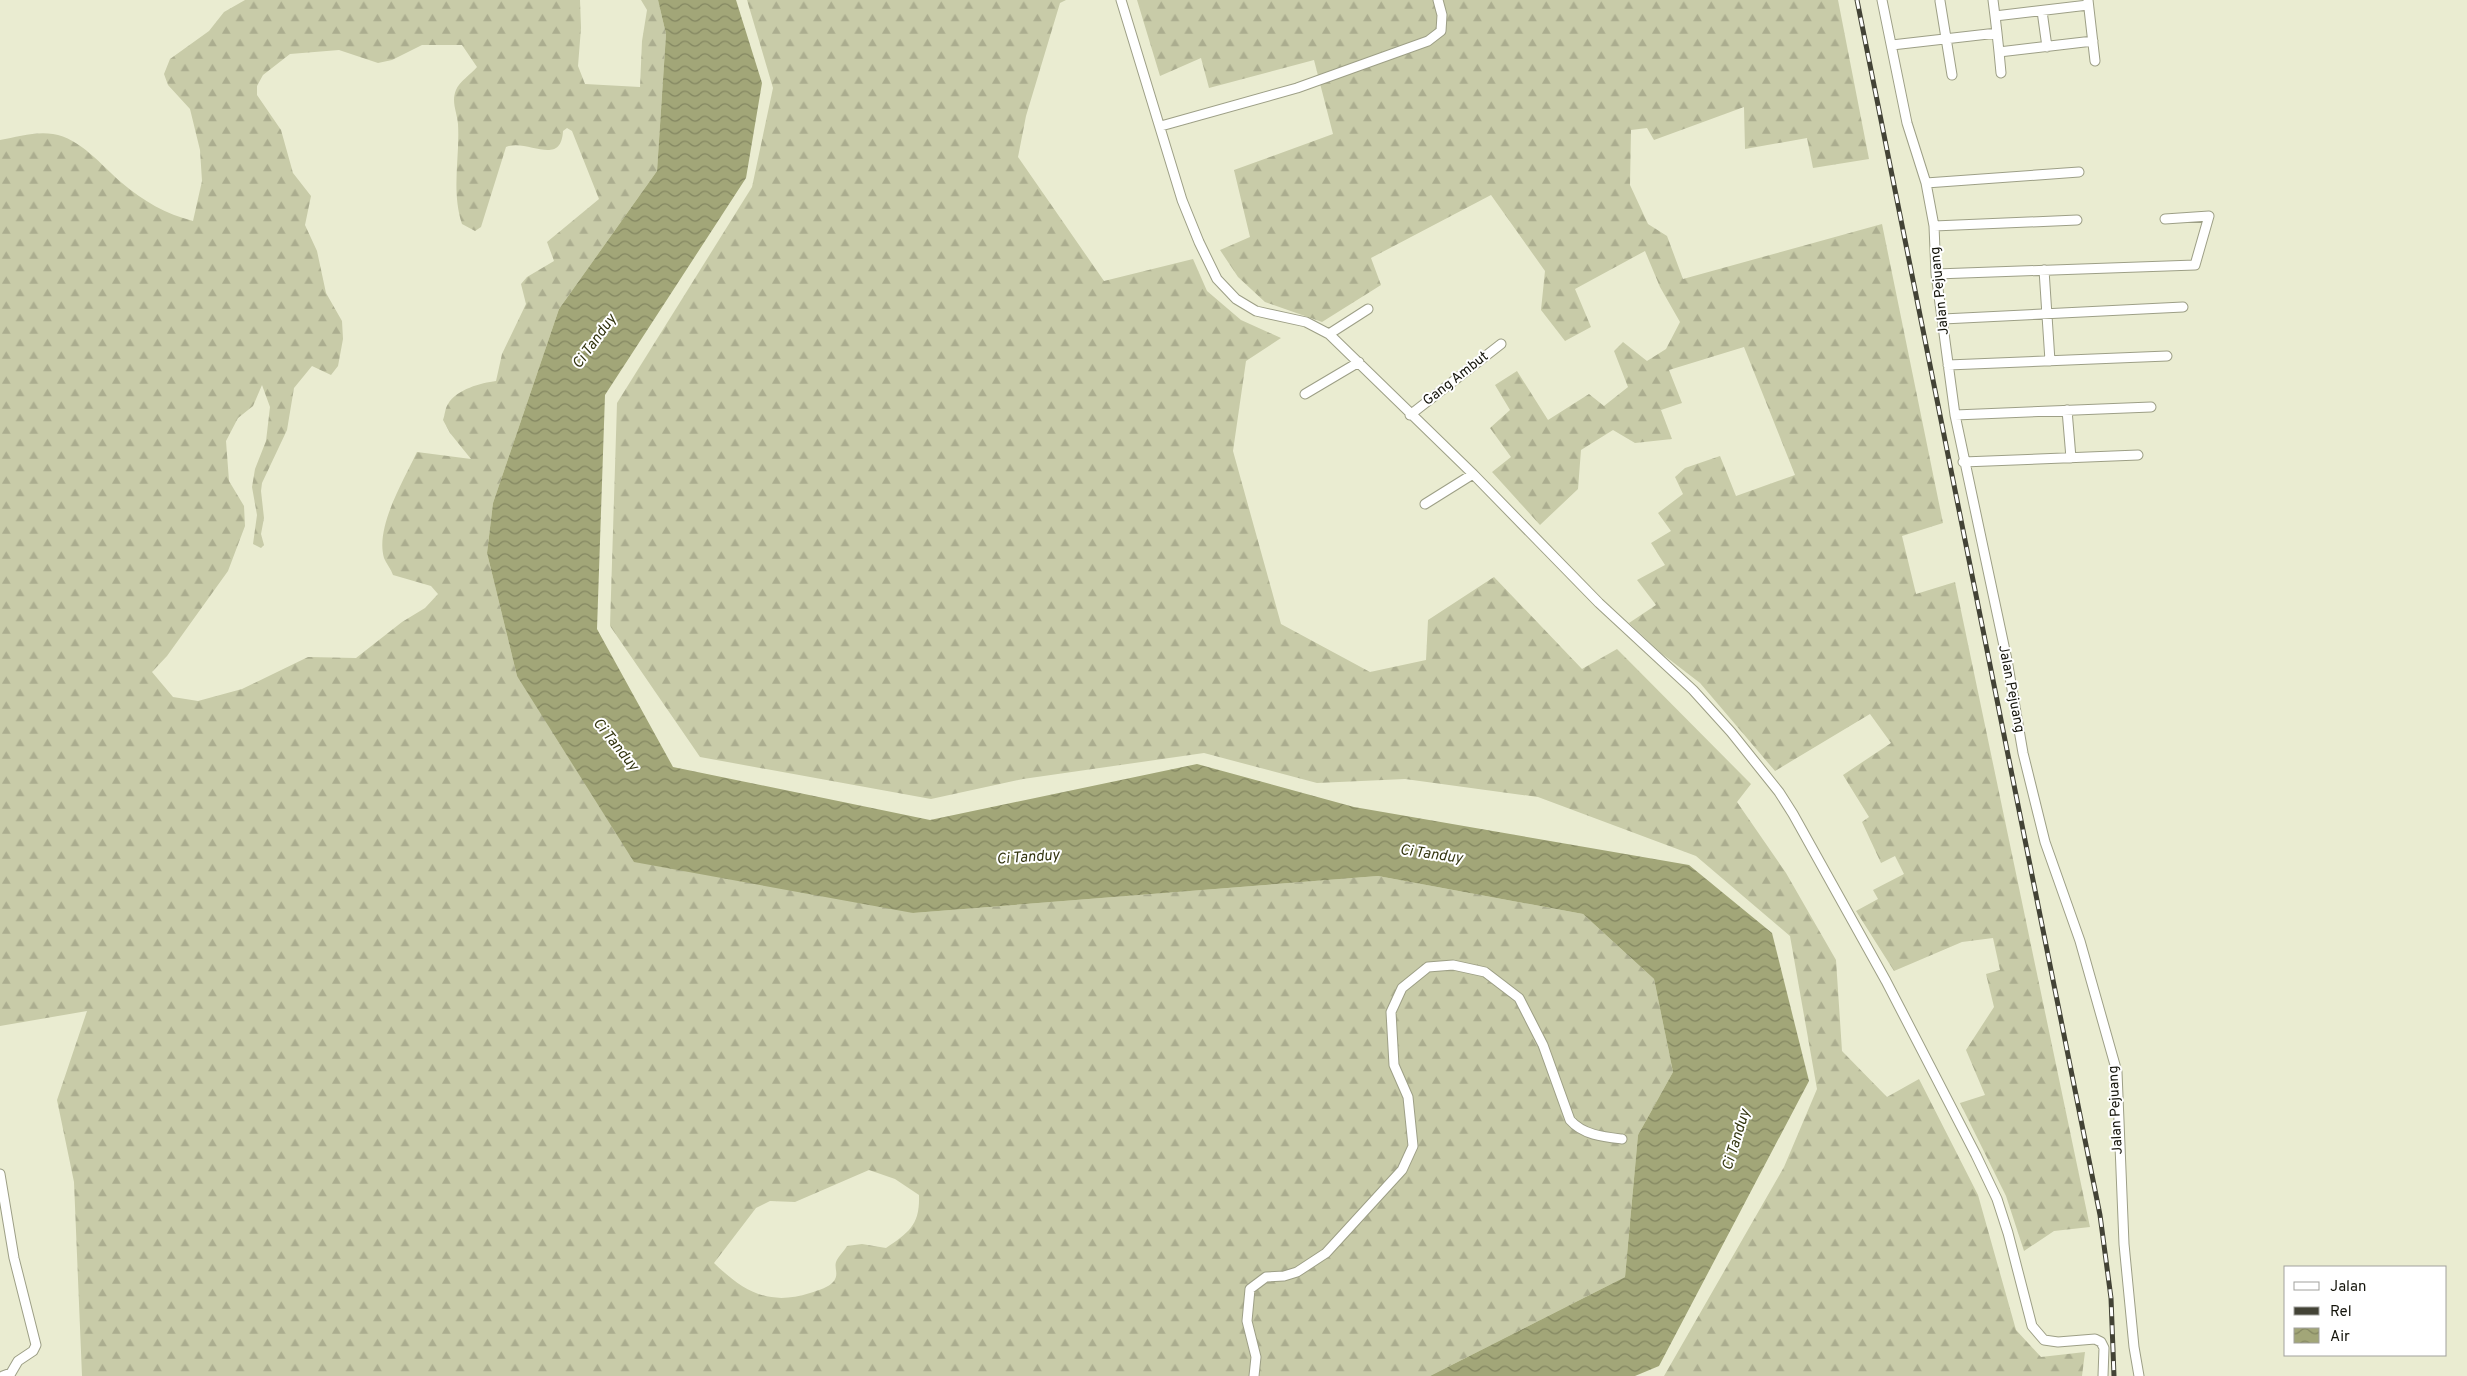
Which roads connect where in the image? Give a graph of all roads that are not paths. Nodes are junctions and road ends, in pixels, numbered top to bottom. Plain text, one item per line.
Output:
1 (1121, 0) edge
2 (1438, 0) edge
3 (1882, 0) edge
4 (1993, 0) edge
5 (1940, 1) edge
6 (2088, 3) edge
7 (2042, 11) junction
8 (1994, 16) junction
9 (1996, 33) junction
10 (1946, 39) junction
11 (2093, 41) junction
12 (1892, 45) junction
13 (2046, 47) junction
14 (1999, 52) junction
15 (2095, 62) dead end
16 (2001, 73) dead end
17 (1952, 75) dead end
18 (1162, 126) junction
19 (2079, 172) dead end
20 (1926, 183) junction
21 (2165, 219) dead end
22 (2077, 220) dead end
23 (1934, 226) junction
24 (2044, 270) junction
25 (1936, 274) junction
26 (2183, 307) dead end
27 (1368, 309) dead end
28 (2047, 315) junction
29 (1943, 319) junction
30 (1329, 334) junction
31 (1501, 344) dead end
32 (2167, 356) dead end
33 (2050, 361) junction
34 (1359, 362) junction
35 (1948, 365) junction
36 (1305, 394) dead end
37 (2151, 407) dead end
38 (2067, 410) junction
39 (1410, 415) junction
40 (1955, 415) junction
41 (2138, 455) dead end
42 (2071, 458) junction
43 (1963, 462) junction
44 (1473, 474) junction
45 (1425, 504) dead end
46 (1622, 1139) dead end
47 (0, 1174) edge
48 (3, 1376) edge
49 (1254, 1376) edge
50 (2103, 1376) edge
51 (2139, 1376) edge

1 - 18 street
2 - 18 street
3 - 12 street, Jalan Pejuang
4 - 8 street
5 - 10 street
6 - 7 street
6 - 11 street
7 - 8 street
7 - 13 street
8 - 9 street
9 - 10 street
9 - 14 street
10 - 12 street
10 - 17 street
11 - 13 street
11 - 15 street
12 - 20 street, Jalan Pejuang
13 - 14 street
14 - 16 street
18 - 30 street
19 - 20 street
20 - 23 street, Jalan Pejuang
21 - 24 street
22 - 23 street
23 - 25 street, Jalan Pejuang
24 - 25 street
24 - 28 street
25 - 29 street, Jalan Pejuang
26 - 28 street
27 - 30 street
28 - 29 street
28 - 33 street
29 - 35 street, Jalan Pejuang
30 - 34 street
31 - 39 street, Gang Ambut
32 - 33 street
33 - 35 street
34 - 36 street
34 - 39 street
35 - 40 street, Jalan Pejuang
37 - 38 street
38 - 40 street
38 - 42 street
39 - 44 street
40 - 43 street, Jalan Pejuang
41 - 42 street
42 - 43 street
43 - 51 street, Jalan Pejuang
44 - 45 street
44 - 50 street
46 - 49 street
47 - 48 street

